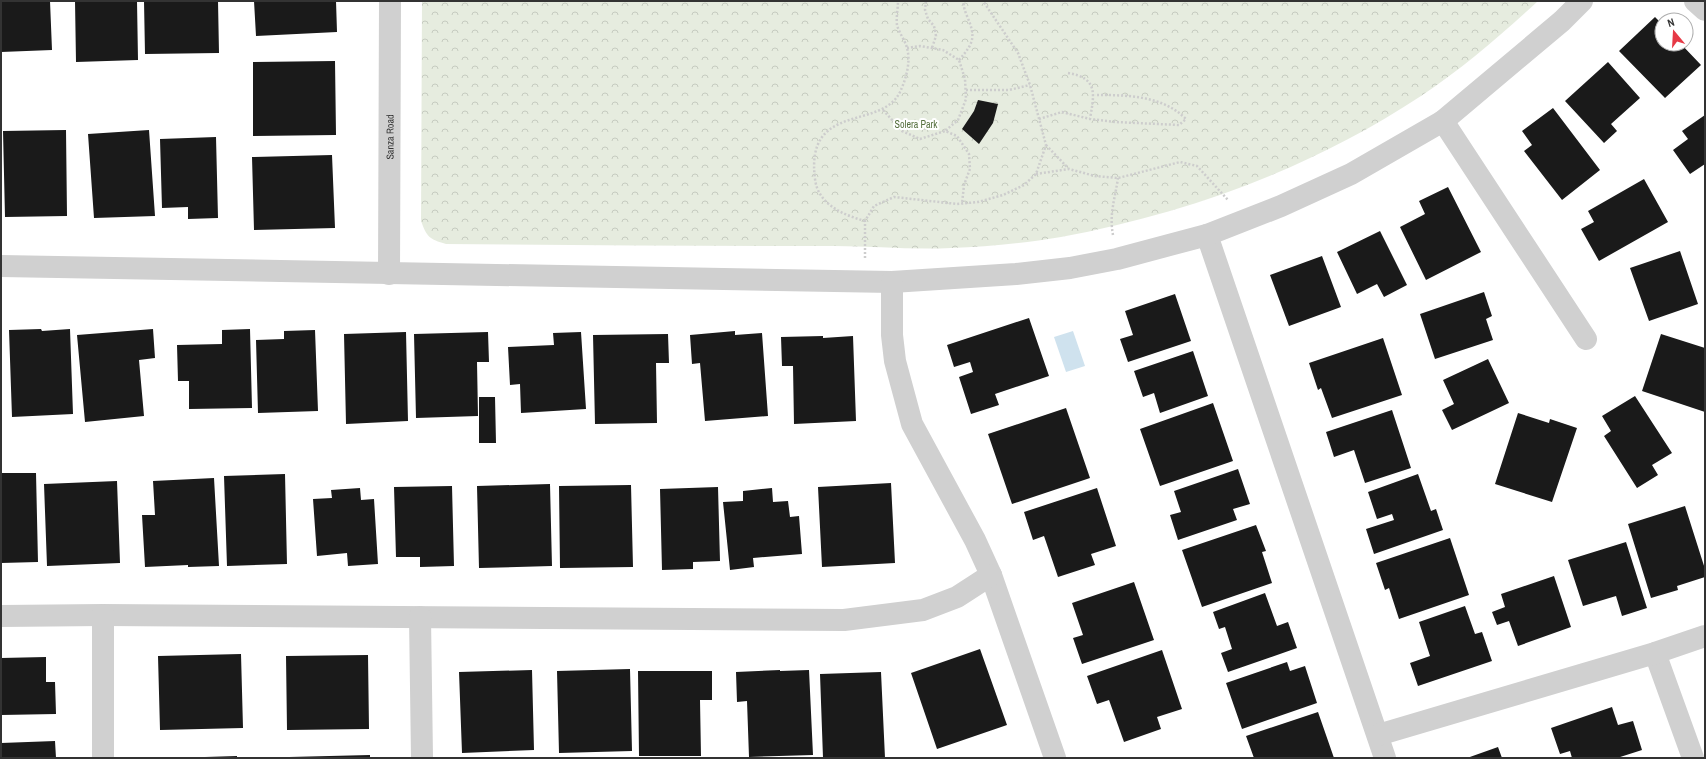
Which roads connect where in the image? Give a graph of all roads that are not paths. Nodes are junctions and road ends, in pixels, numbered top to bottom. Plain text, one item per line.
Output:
1 (390, 1) edge
2 (1582, 1) edge
3 (1695, 1) edge
4 (1705, 10) edge
5 (1443, 121) junction
6 (1207, 235) junction
7 (1, 266) edge
8 (388, 274) junction
9 (892, 282) junction
10 (1586, 339) dead end
11 (991, 575) junction
12 (103, 615) junction
13 (1, 616) edge
14 (420, 617) junction
15 (1705, 636) edge
16 (1655, 652) junction
17 (1378, 735) junction
18 (103, 758) edge
19 (422, 758) edge
20 (1054, 758) edge
21 (1385, 758) edge
22 (1693, 758) edge

1 - 8 street, Sanza Road
2 - 5 street
3 - 4 street
5 - 6 street
5 - 10 street
6 - 9 street
6 - 17 street
7 - 8 street
8 - 9 street
9 - 11 street
11 - 14 street
11 - 20 street
12 - 13 street
12 - 14 street
12 - 18 street
14 - 19 street
15 - 16 street
16 - 17 street
16 - 22 street
17 - 21 street

